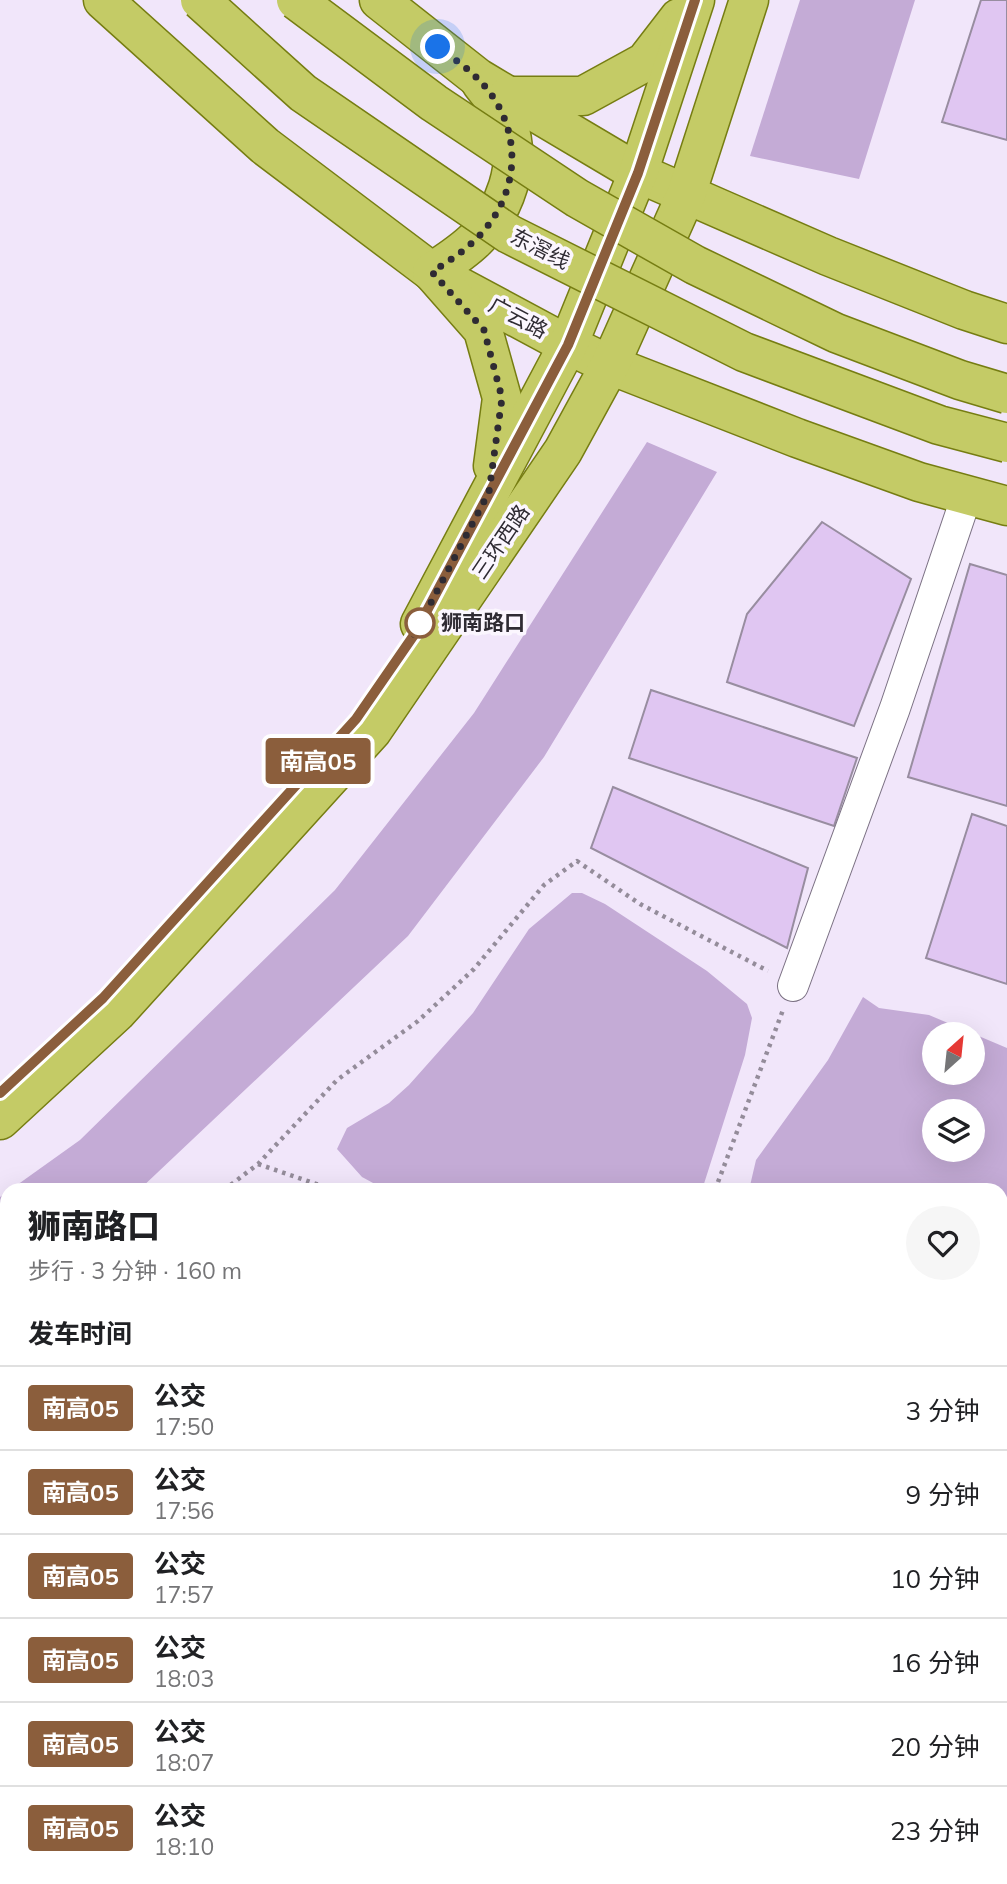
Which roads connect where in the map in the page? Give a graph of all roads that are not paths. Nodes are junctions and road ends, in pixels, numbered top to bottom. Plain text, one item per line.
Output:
1 (103, 0) edge
2 (200, 0) edge
3 (296, 0) edge
4 (379, 0) edge
5 (694, 0) edge
6 (748, 0) edge
7 (493, 87) junction
8 (638, 173) junction
9 (686, 195) junction
10 (432, 272) junction
11 (1007, 324) edge
12 (568, 345) junction
13 (610, 365) junction
14 (1007, 394) edge
15 (1007, 443) edge
16 (489, 492) junction
17 (967, 495) junction
18 (1007, 506) edge
19 (793, 986) road end
20 (0, 1093) edge
21 (0, 1120) edge

1 - 10 main road, 广云路
2 - 15 main road, 东滘线, bridge
3 - 14 main road, bridge
4 - 7 main road
5 - 7 main road
5 - 8 main road, 三环西路
6 - 9 main road, 三环西路
7 - 8 main road
7 - 10 main road
8 - 9 main road
8 - 12 main road, 三环西路
9 - 11 main road
9 - 13 main road, 三环西路
10 - 12 main road, 广云路
10 - 16 main road
12 - 13 main road, 广云路
12 - 16 main road, 三环西路
13 - 17 main road, 广云路
13 - 21 main road, 三环西路
16 - 20 main road, 三环西路
17 - 18 main road, 广云路
17 - 19 lane

